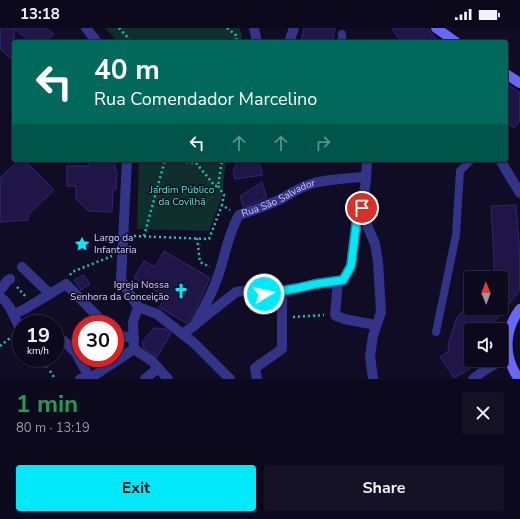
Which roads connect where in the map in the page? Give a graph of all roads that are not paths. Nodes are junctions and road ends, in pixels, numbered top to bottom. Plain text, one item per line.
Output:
1 (86, 28) edge
2 (254, 28) edge
3 (294, 28) edge
4 (436, 28) edge
5 (95, 40) edge
6 (257, 40) edge
7 (290, 40) edge
8 (453, 40) edge
9 (508, 75) edge
10 (520, 84) edge
11 (127, 162) edge
12 (367, 162) edge
13 (468, 162) edge
14 (501, 162) edge
15 (366, 177) junction
16 (520, 193) edge
17 (362, 208) junction
18 (22, 267) dead end
19 (10, 279) road end
20 (338, 281) junction
21 (0, 291) edge
22 (282, 291) junction
23 (50, 294) junction
24 (138, 307) junction
25 (520, 309) edge
26 (14, 314) joint
27 (96, 315) edge
28 (376, 325) junction
29 (194, 326) junction
30 (436, 332) dead end
31 (184, 334) junction
32 (508, 334) edge
33 (124, 337) edge
34 (134, 338) junction
35 (64, 341) dead end
36 (134, 349) junction
37 (508, 357) edge
38 (490, 367) edge
39 (158, 368) junction
40 (85, 378) edge
41 (145, 379) edge
42 (168, 379) edge
43 (230, 379) edge
44 (257, 379) edge
45 (373, 379) edge
46 (473, 379) edge
47 (519, 379) edge

1 - 5 street
2 - 6 street
3 - 7 street
4 - 8 main road
9 - 10 main road
11 - 24 street
12 - 15 street
13 - 30 lane
14 - 16 street
15 - 17 street
15 - 29 street, Rua São Salvador
17 - 20 street
17 - 28 street
18 - 23 street
19 - 21 street
20 - 22 street
20 - 28 street
21 - 26 street
22 - 29 street
22 - 44 street
23 - 26 street
23 - 27 street
24 - 31 street
24 - 34 street
25 - 32 main road
28 - 45 street
29 - 31 street
31 - 43 street
33 - 34 street
34 - 36 street
35 - 40 street
36 - 39 street
36 - 40 street
37 - 47 main road
38 - 46 street
39 - 41 street
39 - 42 street

